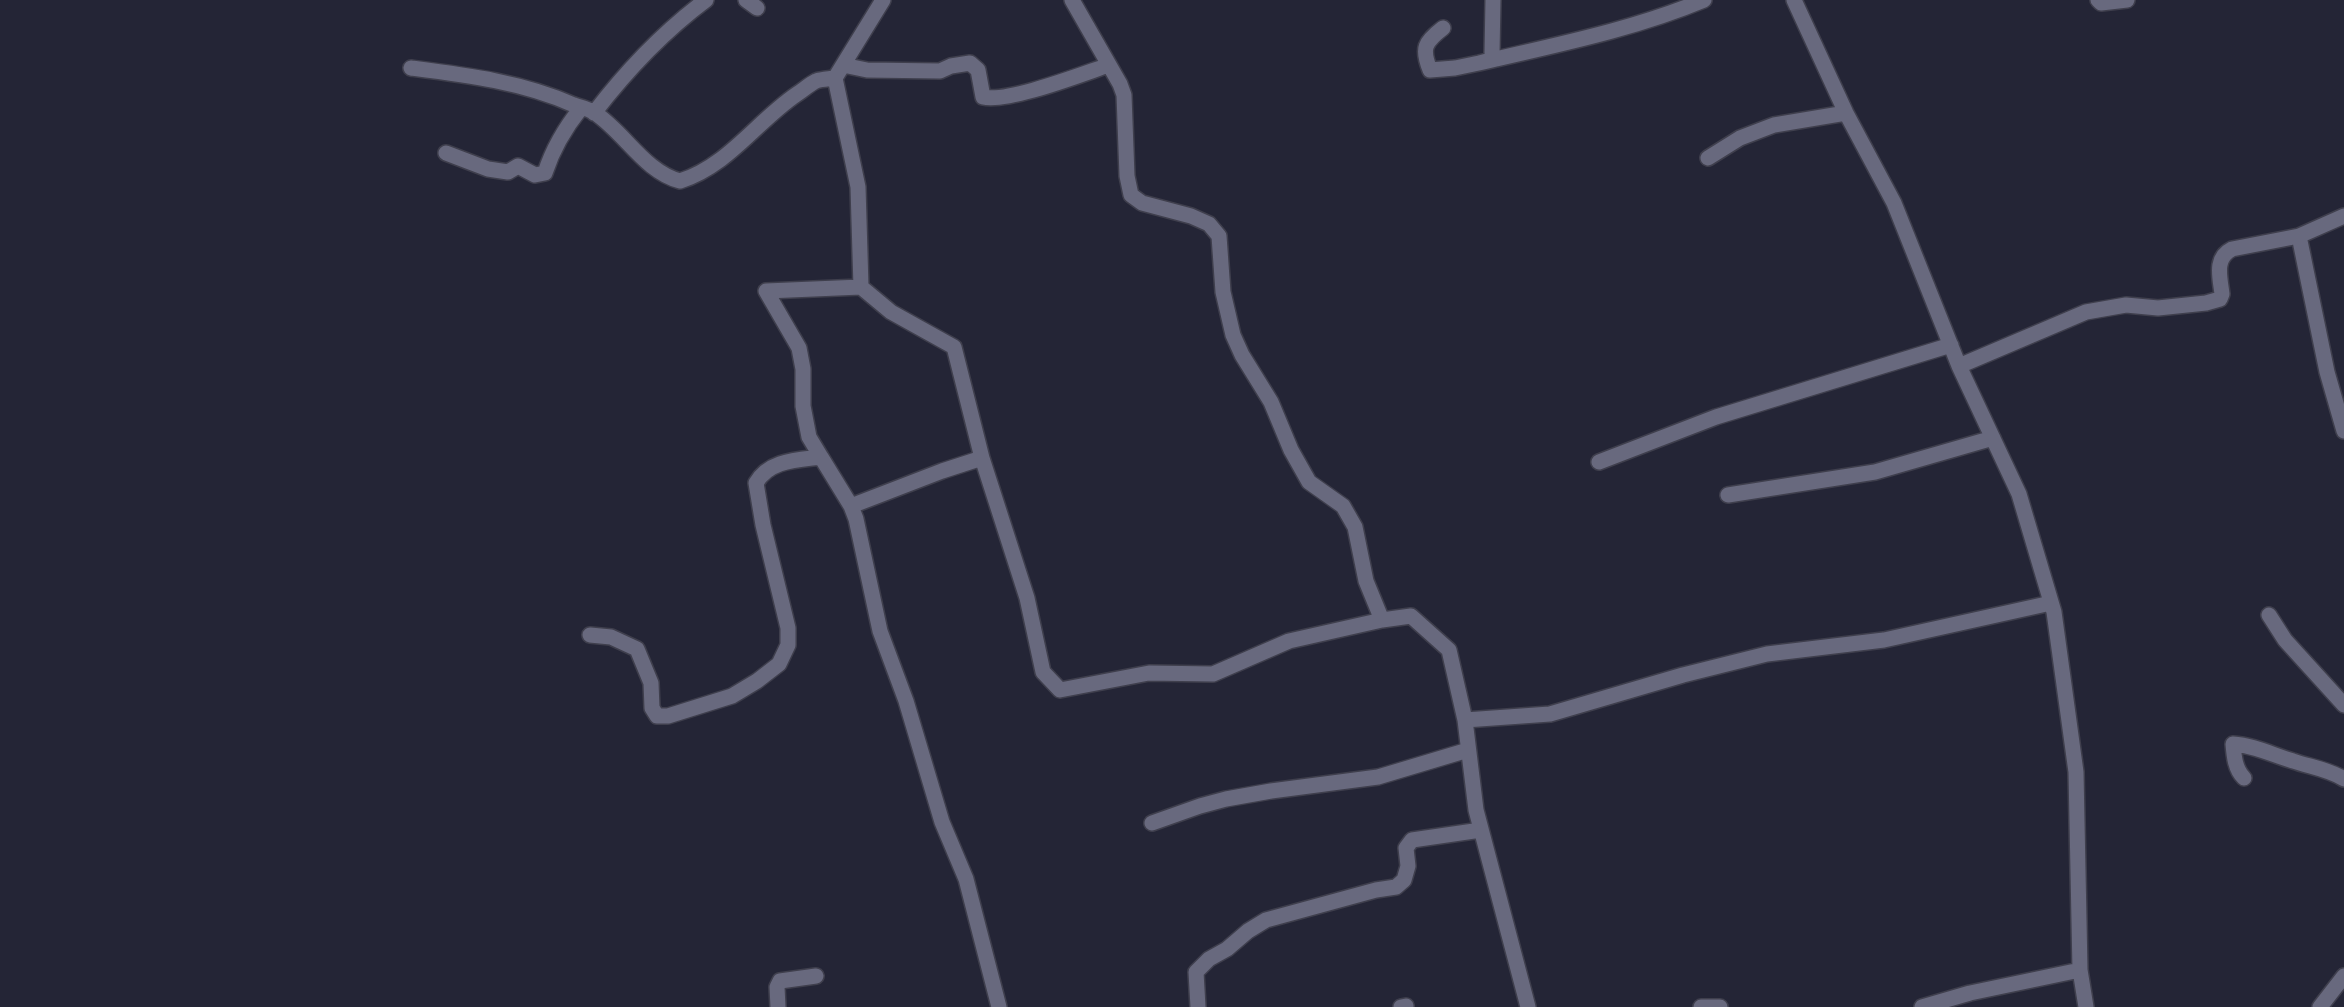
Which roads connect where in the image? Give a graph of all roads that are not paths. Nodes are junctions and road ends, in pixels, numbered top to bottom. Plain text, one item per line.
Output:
1 (706, 0) edge
2 (883, 0) edge
3 (1072, 0) edge
4 (1492, 0) edge
5 (1704, 0) edge
6 (1794, 0) edge
7 (2098, 0) edge
8 (2127, 0) edge
9 (1443, 28) dead end
10 (1496, 59) junction
11 (1109, 65) junction
12 (411, 68) dead end
13 (839, 72) junction
14 (588, 110) junction
15 (1846, 113) junction
16 (446, 153) dead end
17 (1708, 158) dead end
18 (2344, 216) edge
19 (2299, 236) junction
20 (861, 287) junction
21 (1951, 345) junction
22 (1959, 366) junction
23 (2344, 431) edge
24 (1993, 438) junction
25 (820, 457) junction
26 (982, 458) junction
27 (1599, 462) dead end
28 (1728, 495) dead end
29 (851, 506) junction
30 (2051, 603) junction
31 (2269, 615) dead end
32 (1382, 620) junction
33 (590, 635) dead end
34 (2342, 699) edge
35 (1465, 720) junction
36 (1468, 750) junction
37 (2244, 778) dead end
38 (2344, 779) edge
39 (1152, 823) dead end
40 (1481, 830) junction
41 (2080, 970) junction
42 (816, 976) dead end
43 (2344, 976) edge
44 (778, 1007) edge
45 (999, 1007) edge
46 (1198, 1007) edge
47 (1528, 1007) edge
48 (1701, 1007) edge
49 (1720, 1007) edge
50 (1922, 1007) edge
51 (2086, 1007) edge
52 (2320, 1007) edge

1 - 14 street
2 - 13 street
3 - 11 street
4 - 10 street
5 - 10 street
6 - 15 street
7 - 8 street
9 - 10 street
11 - 13 street
11 - 32 street
12 - 14 street
13 - 14 street
13 - 20 street
14 - 16 street
15 - 17 street
15 - 21 street
18 - 19 street
19 - 22 street
19 - 23 street
20 - 25 street
20 - 26 street
21 - 22 street
21 - 27 street
22 - 24 street
24 - 28 street
24 - 30 street
25 - 29 street
25 - 33 street
26 - 29 street
26 - 32 street
29 - 45 street
30 - 35 street
30 - 41 street
31 - 34 street
32 - 35 street
35 - 36 street
36 - 39 street
36 - 40 street
37 - 38 street
40 - 46 street
40 - 47 street
41 - 50 street
41 - 51 street
42 - 44 street
43 - 52 street
48 - 49 street

